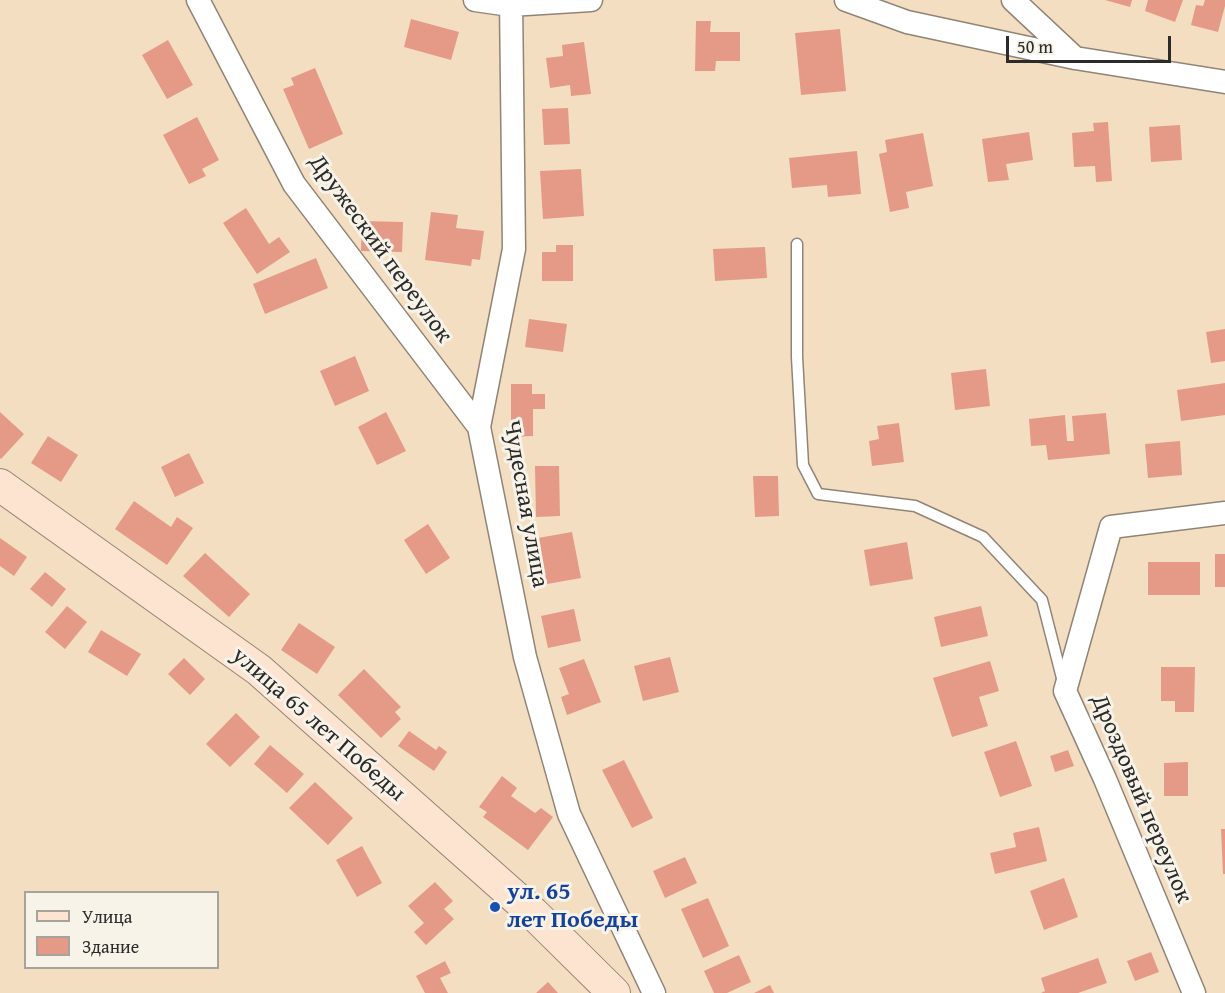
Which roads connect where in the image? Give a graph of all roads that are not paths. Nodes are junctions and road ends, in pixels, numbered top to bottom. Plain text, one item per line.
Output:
1 (198, 0) edge
2 (475, 0) edge
3 (591, 0) edge
4 (846, 0) edge
5 (1013, 0) edge
6 (511, 2) edge
7 (1075, 58) junction
8 (1225, 82) edge
9 (797, 244) dead end
10 (479, 427) junction
11 (0, 485) edge
12 (1225, 513) edge
13 (1065, 691) junction
14 (614, 993) edge
15 (654, 993) edge
16 (1194, 993) edge

1 - 10 street, Дружеский переулок
2 - 6 street
3 - 6 street
4 - 7 street
5 - 7 street
6 - 10 street, Чудесная улица
7 - 8 street
9 - 13 lane
10 - 15 street, Чудесная улица
11 - 14 street, улица 65 лет Победы
12 - 13 street, Дроздовый переулок
13 - 16 street, Дроздовый переулок

